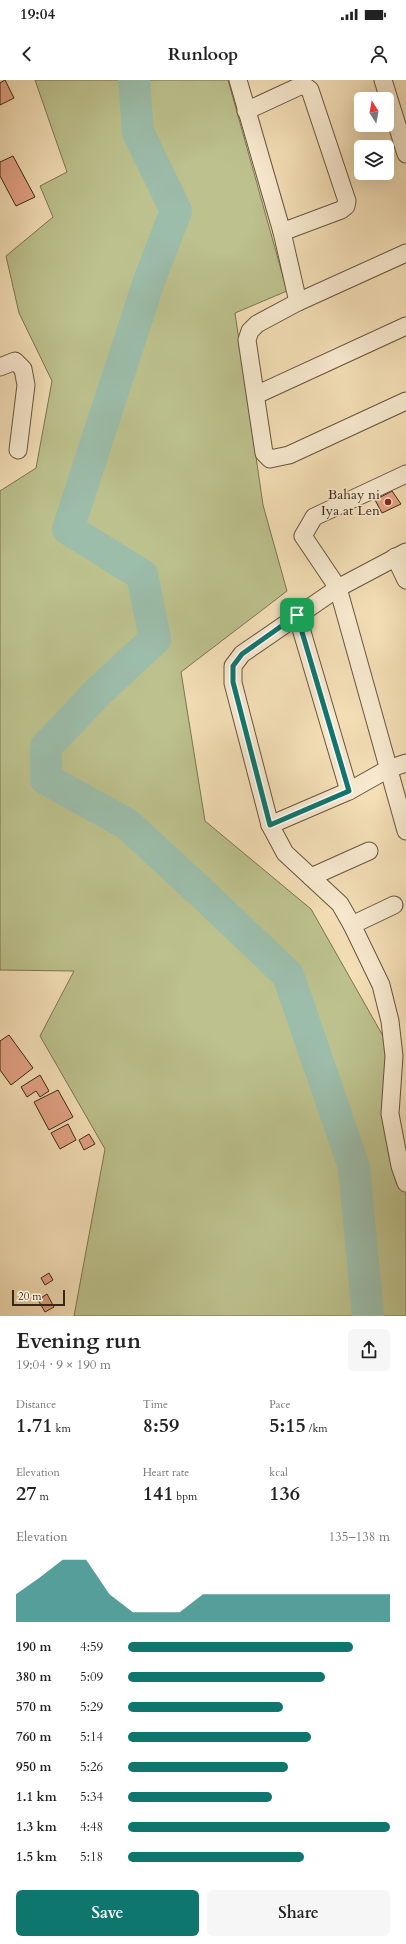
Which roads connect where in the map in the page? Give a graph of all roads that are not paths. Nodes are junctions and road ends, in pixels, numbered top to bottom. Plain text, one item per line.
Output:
1 (238, 80) edge
2 (383, 80) edge
3 (246, 111) junction
4 (406, 154) edge
5 (282, 232) junction
6 (406, 253) edge
7 (298, 302) junction
8 (406, 326) edge
9 (0, 367) edge
10 (256, 395) junction
11 (406, 400) edge
12 (18, 450) dead end
13 (406, 474) edge
14 (401, 554) edge
15 (406, 580) edge
16 (338, 588) junction
17 (297, 615) junction
18 (406, 763) edge
19 (388, 769) junction
20 (349, 791) junction
21 (270, 825) junction
22 (406, 831) edge
23 (370, 850) dead end
24 (311, 877) junction
25 (394, 905) dead end
26 (352, 925) junction
27 (399, 1079) edge
28 (403, 1164) edge
29 (406, 1183) edge

1 - 3 street
2 - 4 street
3 - 5 street
3 - 5 street
5 - 7 street
6 - 7 street
7 - 10 street
8 - 10 street
9 - 12 street
10 - 11 street
13 - 16 street
14 - 15 street
14 - 16 street
16 - 17 street
16 - 19 street
17 - 20 street
17 - 21 street
18 - 19 street
19 - 20 street
19 - 22 street
20 - 21 street
21 - 24 street
23 - 24 street
24 - 26 street
25 - 26 street
26 - 27 street
27 - 28 street
28 - 29 street

